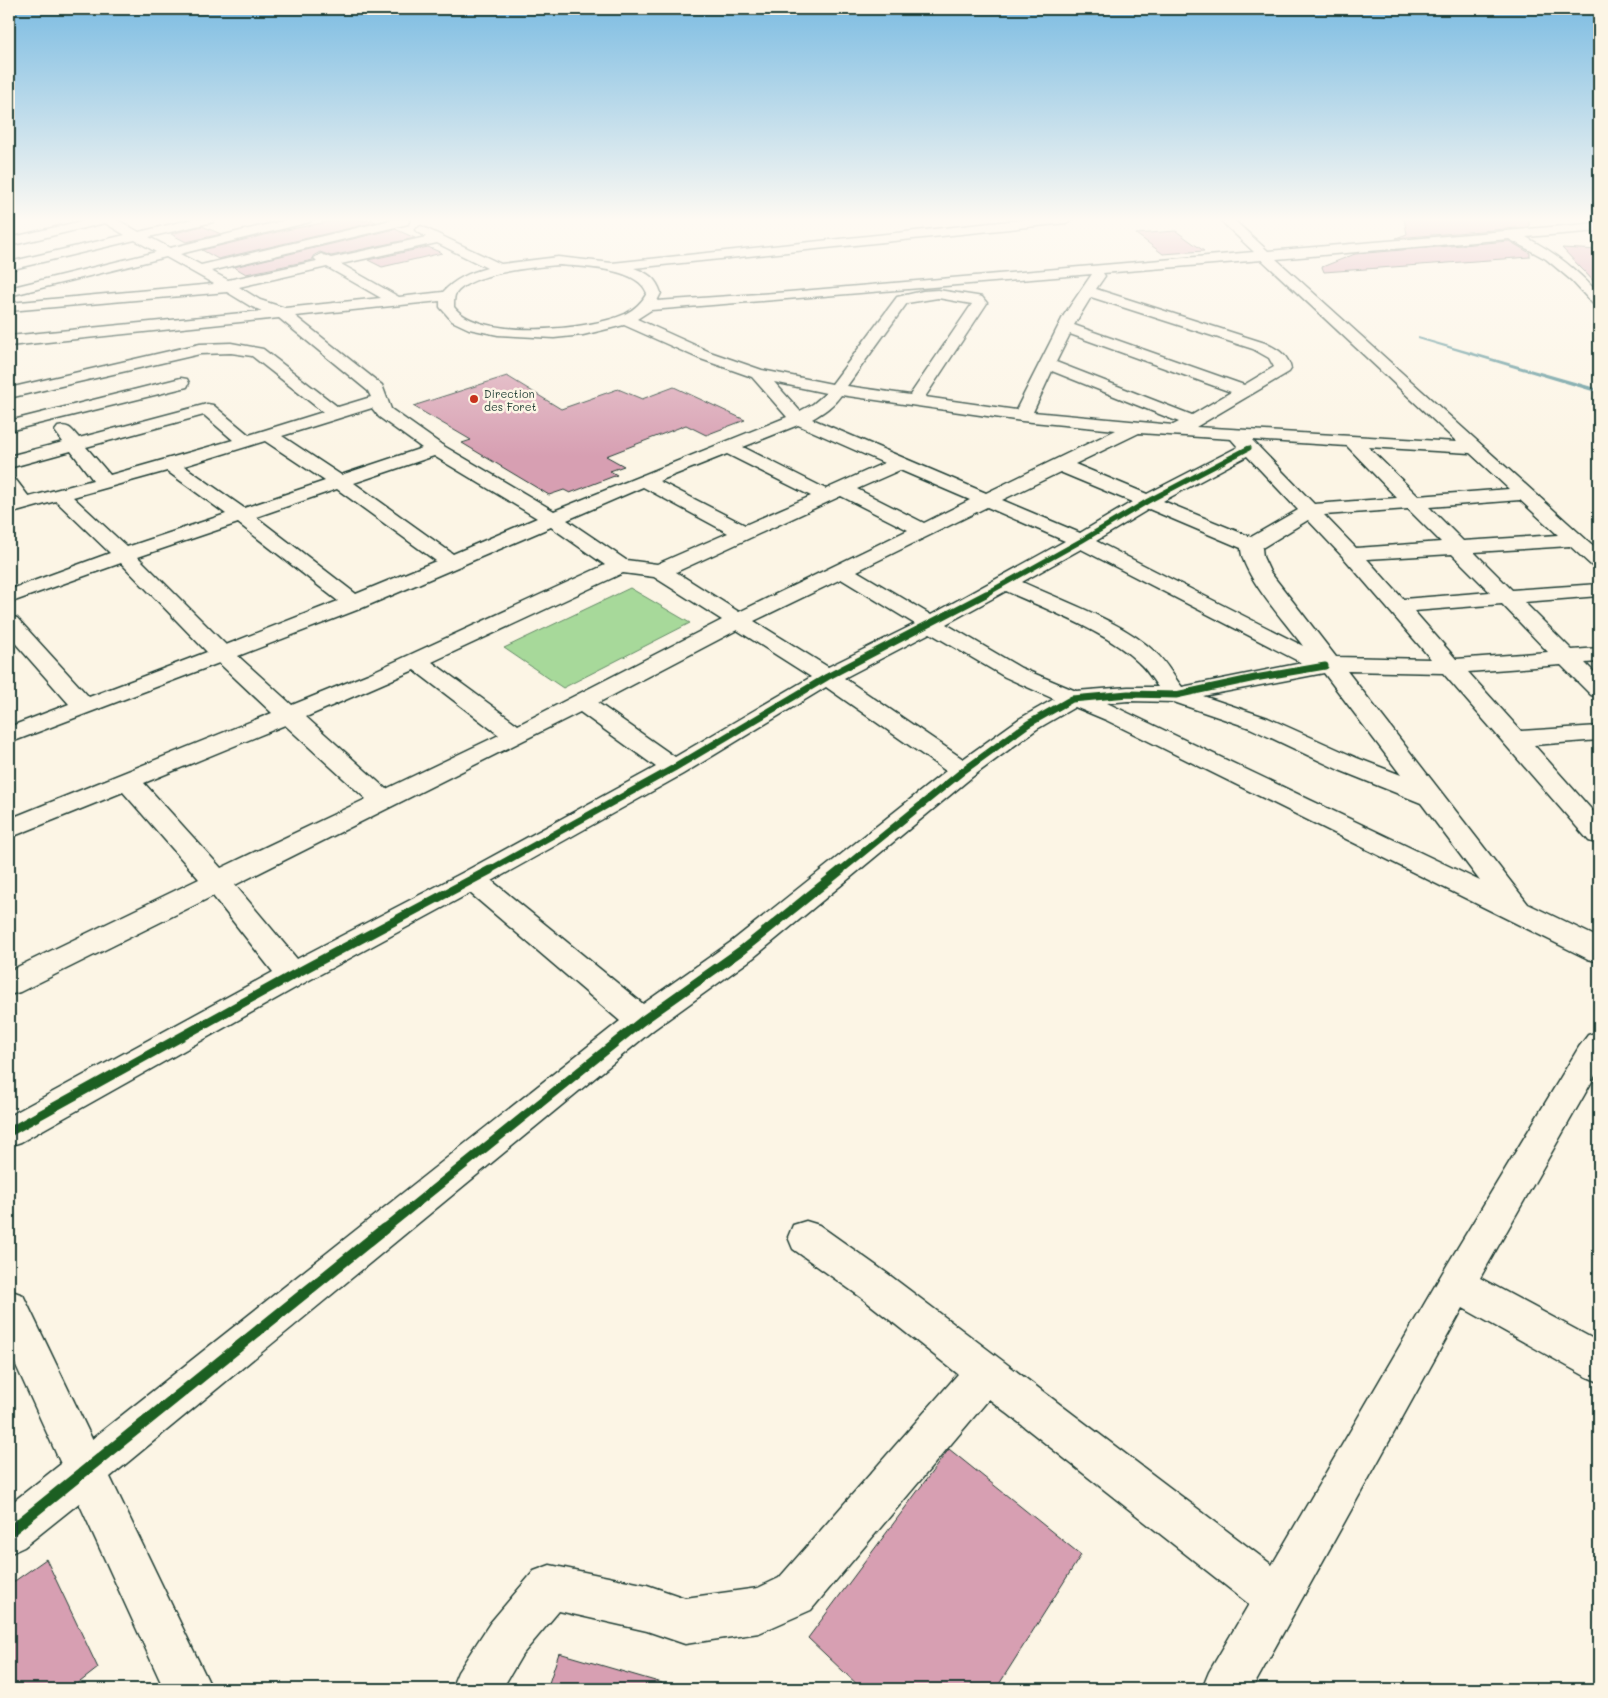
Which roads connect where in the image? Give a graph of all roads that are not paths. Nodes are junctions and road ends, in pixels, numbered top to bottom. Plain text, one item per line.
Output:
1 (106, 298) edge
2 (247, 298) edge
3 (391, 298) edge
4 (425, 298) edge
5 (448, 298) edge
6 (652, 298) edge
7 (765, 298) edge
8 (909, 298) edge
9 (966, 298) edge
10 (1083, 298) edge
11 (1111, 298) edge
12 (1310, 298) edge
13 (396, 301) junction
14 (646, 306) junction
15 (9, 307) edge
16 (281, 312) junction
17 (624, 320) junction
18 (1065, 327) junction
19 (9, 341) edge
20 (158, 359) junction
21 (1048, 364) junction
22 (758, 374) junction
23 (181, 382) junction
24 (27, 389) junction
25 (838, 390) junction
26 (1245, 391) junction
27 (9, 393) edge
28 (380, 400) junction
29 (916, 400) junction
30 (207, 409) junction
31 (336, 414) junction
32 (52, 415) junction
33 (1022, 416) junction
34 (798, 419) junction
35 (1192, 421) junction
36 (9, 426) edge
37 (1135, 428) junction
38 (1176, 431) junction
39 (268, 435) junction
40 (1242, 441) junction
41 (248, 442) junction
42 (1353, 442) junction
43 (74, 444) junction
44 (728, 447) junction
45 (1474, 448) junction
46 (436, 449) junction
47 (9, 462) edge
48 (900, 462) junction
49 (170, 465) junction
50 (1060, 465) junction
51 (644, 480) junction
52 (338, 481) junction
53 (105, 482) junction
54 (9, 484) edge
55 (834, 492) junction
56 (1525, 494) junction
57 (60, 495) junction
58 (984, 500) junction
59 (1148, 501) junction
60 (1413, 502) junction
61 (16, 506) edge
62 (1311, 510) junction
63 (242, 515) junction
64 (553, 519) junction
65 (923, 530) junction
66 (744, 533) junction
67 (1574, 540) junction
68 (1081, 541) junction
69 (1252, 545) junction
70 (1458, 547) junction
71 (1351, 554) junction
72 (124, 555) junction
73 (451, 562) junction
74 (1599, 562) edge
75 (620, 566) junction
76 (841, 570) junction
77 (660, 571) junction
78 (1006, 583) junction
79 (1599, 590) edge
80 (9, 597) edge
81 (1508, 598) junction
82 (354, 603) junction
83 (1397, 606) junction
84 (737, 621) junction
85 (9, 623) edge
86 (931, 624) junction
87 (223, 655) junction
88 (1599, 655) edge
89 (1567, 658) junction
90 (417, 661) junction
91 (1328, 665) junction
92 (1450, 666) junction
93 (827, 677) junction
94 (1599, 690) edge
95 (1176, 695) junction
96 (1072, 699) junction
97 (582, 703) junction
98 (84, 706) junction
99 (288, 716) junction
100 (1599, 733) edge
101 (9, 736) edge
102 (516, 736) junction
103 (1516, 739) junction
104 (674, 768) junction
105 (963, 771) junction
106 (128, 781) junction
107 (1431, 797) junction
108 (384, 801) junction
109 (9, 829) edge
110 (1599, 835) edge
111 (472, 880) junction
112 (218, 882) junction
113 (1518, 911) junction
114 (1599, 951) edge
115 (293, 975) junction
116 (9, 984) edge
117 (642, 1022) junction
118 (1599, 1044) edge
119 (9, 1132) edge
120 (806, 1237) dead end
121 (1456, 1284) junction
122 (9, 1308) edge
123 (1599, 1363) edge
124 (986, 1372) junction
125 (86, 1471) junction
126 (9, 1532) edge
127 (1278, 1598) junction
128 (188, 1689) edge
129 (475, 1689) edge
130 (1226, 1689) edge

1 - 15 street
2 - 16 street
3 - 13 street
4 - 13 street
5 - 17 street
6 - 14 street
7 - 14 street
8 - 25 street
9 - 29 street
10 - 18 street
11 - 26 street
12 - 45 street
13 - 16 street
14 - 17 street
16 - 19 street
16 - 28 street
17 - 22 street
18 - 21 street
18 - 26 street
20 - 23 street
20 - 24 street
20 - 31 street
21 - 33 street
21 - 35 street
22 - 25 street
22 - 34 street
23 - 30 street
23 - 32 street
24 - 27 street
24 - 32 street
25 - 29 street
25 - 34 street
26 - 35 street
28 - 31 street
28 - 46 street
29 - 33 street
30 - 41 street
30 - 43 street
31 - 39 street
32 - 36 street
32 - 43 street
33 - 37 street
34 - 44 street
34 - 48 street
35 - 38 street
37 - 38 street
37 - 50 street
38 - 40 street
39 - 41 street
39 - 52 street
40 - 42 street
40 - 59 street
40 - 62 street
41 - 49 street
42 - 45 street
42 - 60 street
43 - 47 street
43 - 53 street
44 - 51 street
44 - 55 street
45 - 56 street
46 - 52 street
46 - 64 street
48 - 55 street
48 - 58 street
49 - 53 street
49 - 63 street
50 - 58 street
50 - 59 street
51 - 64 street
51 - 66 street
52 - 63 street
52 - 73 street
53 - 57 street
54 - 61 street
55 - 65 street
55 - 66 street
56 - 60 street
56 - 67 street
57 - 61 street
57 - 72 street
58 - 65 street
58 - 68 street
59 - 68 street
59 - 69 street
60 - 62 street
60 - 70 street
62 - 69 street
62 - 71 street
63 - 72 street
63 - 82 street
64 - 73 street
64 - 75 street
65 - 76 street
66 - 77 street
67 - 70 street
67 - 74 street
68 - 78 street
68 - 91 street
69 - 91 street
70 - 71 street
70 - 81 street
71 - 83 street
72 - 80 street
72 - 87 street
73 - 82 street
75 - 77 street
75 - 90 street
76 - 84 street
76 - 86 street
77 - 84 street
78 - 86 street
78 - 95 street
79 - 81 street
81 - 83 street
81 - 89 street
82 - 87 street
83 - 92 street
84 - 93 street
84 - 97 street
85 - 98 street
86 - 93 street
86 - 96 street
87 - 98 street
87 - 99 street
88 - 89 street
89 - 92 street
89 - 94 street
90 - 99 street
90 - 102 street
91 - 92 street
91 - 95 street
91 - 107 street
92 - 103 street
93 - 104 street
93 - 105 street
95 - 96 street
95 - 107 street
96 - 105 street
96 - 113 street
97 - 102 street
97 - 104 street
98 - 101 street
99 - 106 street
99 - 108 street
100 - 103 street
102 - 108 street
103 - 110 street
104 - 111 street
105 - 117 street
106 - 109 street
106 - 112 street
107 - 113 street
108 - 112 street
111 - 115 street
111 - 117 street
112 - 115 street
112 - 116 street
113 - 114 street
115 - 119 street
117 - 125 street
118 - 121 street
120 - 124 street
121 - 123 street
121 - 127 street
122 - 125 street
124 - 127 street
124 - 129 street
125 - 126 street
125 - 128 street
127 - 130 street

